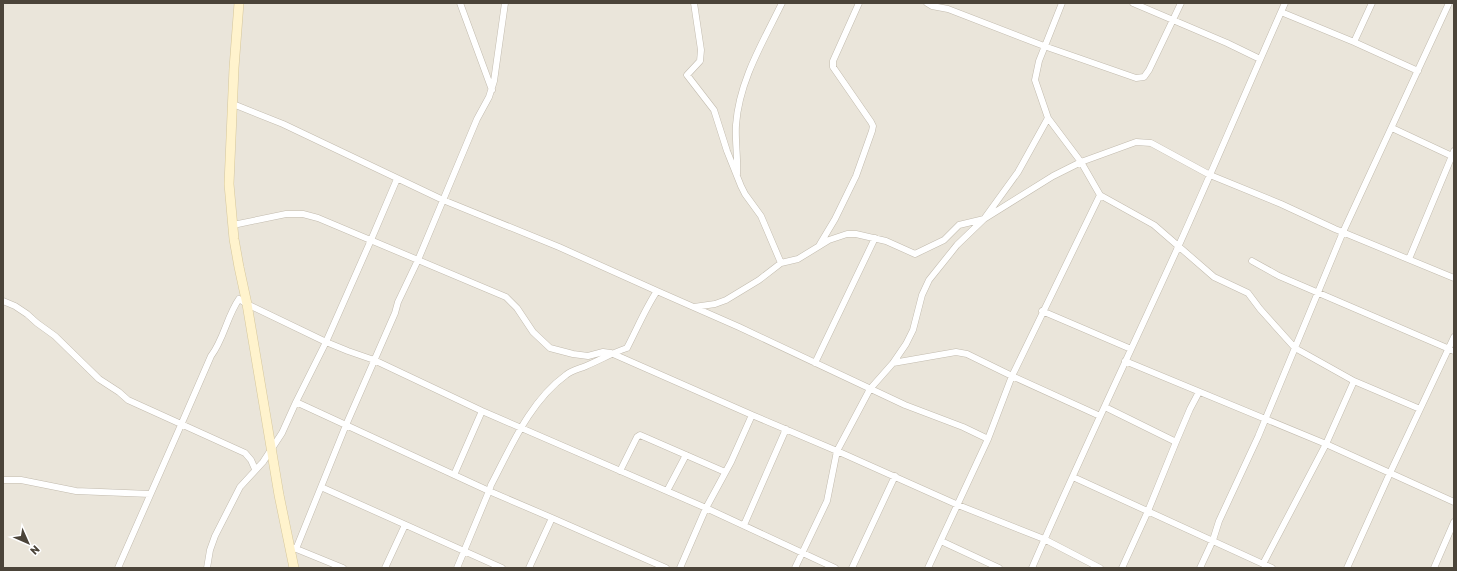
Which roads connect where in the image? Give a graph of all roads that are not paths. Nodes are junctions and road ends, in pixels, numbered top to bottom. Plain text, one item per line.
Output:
1 (239, 3) edge
2 (460, 3) edge
3 (505, 3) edge
4 (694, 3) edge
5 (782, 3) edge
6 (859, 3) edge
7 (927, 3) edge
8 (1062, 3) edge
9 (1133, 3) edge
10 (1181, 3) edge
11 (1285, 3) edge
12 (1372, 3) edge
13 (1448, 5) edge
14 (1454, 11) edge
15 (1281, 12) junction
16 (1174, 20) junction
17 (1354, 42) junction
18 (1044, 46) junction
19 (1260, 59) junction
20 (1418, 71) junction
21 (492, 90) junction
22 (233, 104) junction
23 (1048, 118) junction
24 (1392, 128) junction
25 (1453, 155) edge
26 (1081, 162) junction
27 (1210, 175) junction
28 (737, 176) junction
29 (397, 179) junction
30 (1100, 195) junction
31 (443, 200) junction
32 (984, 219) junction
33 (233, 225) junction
34 (1343, 232) junction
35 (875, 238) junction
36 (371, 240) junction
37 (819, 246) junction
38 (1179, 246) junction
39 (1409, 259) junction
40 (418, 260) junction
41 (1252, 262) dead end
42 (782, 263) junction
43 (1454, 278) edge
44 (657, 291) junction
45 (1318, 293) junction
46 (3, 301) edge
47 (247, 304) junction
48 (694, 307) junction
49 (1042, 311) junction
50 (1454, 337) edge
51 (326, 342) junction
52 (1295, 348) junction
53 (1131, 349) junction
54 (1451, 350) edge
55 (610, 353) junction
56 (374, 360) junction
57 (1125, 361) junction
58 (815, 363) junction
59 (894, 363) junction
60 (1012, 376) junction
61 (1354, 381) junction
62 (870, 389) junction
63 (1199, 392) junction
64 (296, 402) junction
65 (1105, 407) junction
66 (1420, 409) junction
67 (482, 411) junction
68 (752, 415) junction
69 (1100, 416) junction
70 (1265, 419) junction
71 (182, 425) junction
72 (346, 425) junction
73 (521, 428) junction
74 (786, 429) junction
75 (988, 438) junction
76 (1176, 442) junction
77 (1326, 444) junction
78 (272, 449) junction
79 (837, 451) junction
80 (686, 455) junction
81 (255, 470) junction
82 (620, 471) junction
83 (725, 472) junction
84 (1390, 473) junction
85 (454, 475) junction
86 (895, 476) junction
87 (1073, 477) junction
88 (3, 480) edge
89 (321, 487) junction
90 (489, 491) junction
91 (667, 491) junction
92 (150, 494) junction
93 (1454, 502) edge
94 (958, 505) junction
95 (706, 508) junction
96 (1148, 511) junction
97 (552, 518) junction
98 (1454, 522) edge
99 (405, 525) junction
100 (744, 525) junction
101 (1044, 539) junction
102 (1213, 540) junction
103 (940, 541) junction
104 (293, 548) junction
105 (465, 551) junction
106 (802, 552) junction
107 (1263, 564) junction
108 (118, 568) edge
109 (206, 568) edge
110 (294, 568) edge
111 (343, 568) edge
112 (385, 568) edge
113 (457, 568) edge
114 (502, 568) edge
115 (529, 568) edge
116 (666, 568) edge
117 (680, 568) edge
118 (795, 568) edge
119 (835, 568) edge
120 (852, 568) edge
121 (928, 568) edge
122 (999, 568) edge
123 (1032, 568) edge
124 (1100, 568) edge
125 (1122, 568) edge
126 (1200, 568) edge
127 (1272, 568) edge
128 (1347, 568) edge
129 (1434, 568) edge

1 - 22 street
2 - 21 street
3 - 21 street
4 - 28 street
5 - 28 street
6 - 37 street
7 - 18 street
8 - 18 street
9 - 16 street
10 - 16 street
11 - 15 street
12 - 17 street
13 - 14 street
13 - 20 street
15 - 17 street
15 - 19 street
16 - 18 street
16 - 19 street
17 - 20 street
18 - 23 street
19 - 27 street
20 - 24 street
21 - 31 street
22 - 29 street
22 - 33 street
23 - 26 street
23 - 32 street
24 - 25 street
24 - 34 street
25 - 39 street
26 - 27 street
26 - 30 street
26 - 32 street
27 - 34 street
27 - 38 street
28 - 42 street
29 - 31 street
29 - 36 street
30 - 38 street
30 - 49 street
31 - 40 street
31 - 44 street
32 - 35 street
32 - 59 street
33 - 36 street
33 - 47 street
34 - 39 street
34 - 45 street
35 - 37 street
35 - 58 street
36 - 40 street
36 - 51 street
37 - 42 street
38 - 52 street
38 - 53 street
39 - 43 street
40 - 55 street
40 - 56 street
41 - 45 street
42 - 48 street
44 - 48 street
44 - 55 street
45 - 52 street
45 - 54 street
46 - 71 street
47 - 51 street
47 - 71 street
47 - 78 street
48 - 58 street
49 - 53 street
49 - 60 street
50 - 54 street
51 - 56 street
51 - 64 street
52 - 61 street
52 - 70 street
53 - 57 street
54 - 66 street
55 - 68 street
55 - 73 street
56 - 67 street
56 - 72 street
57 - 63 street
57 - 65 street
58 - 62 street
59 - 60 street
59 - 62 street
60 - 69 street
60 - 75 street
61 - 66 street
61 - 77 street
62 - 75 street
62 - 79 street
63 - 70 street
63 - 76 street
64 - 72 street
64 - 78 street
65 - 69 street
65 - 76 street
66 - 84 street
67 - 73 street
67 - 85 street
68 - 74 street
68 - 83 street
69 - 87 street
70 - 77 street
70 - 102 street
71 - 81 street
71 - 92 street
72 - 85 street
72 - 89 street
73 - 82 street
73 - 90 street
74 - 79 street
74 - 100 street
75 - 94 street
76 - 96 street
77 - 84 street
77 - 107 street
78 - 81 street
78 - 104 street
79 - 86 street
79 - 106 street
80 - 82 street
80 - 83 street
80 - 91 street
81 - 109 street
82 - 91 street
83 - 95 street
84 - 93 street
84 - 128 street
85 - 90 street
86 - 94 street
86 - 120 street
87 - 96 street
87 - 101 street
88 - 92 street
89 - 99 street
89 - 104 street
90 - 97 street
90 - 105 street
91 - 95 street
92 - 108 street
94 - 101 street
94 - 103 street
95 - 100 street
95 - 117 street
96 - 102 street
96 - 125 street
97 - 115 street
97 - 116 street
98 - 129 street
99 - 105 street
99 - 112 street
100 - 106 street
101 - 123 street
101 - 124 street
102 - 107 street
102 - 126 street
103 - 121 street
103 - 122 street
104 - 110 street
104 - 111 street
105 - 113 street
105 - 114 street
106 - 118 street
106 - 119 street
107 - 127 street

